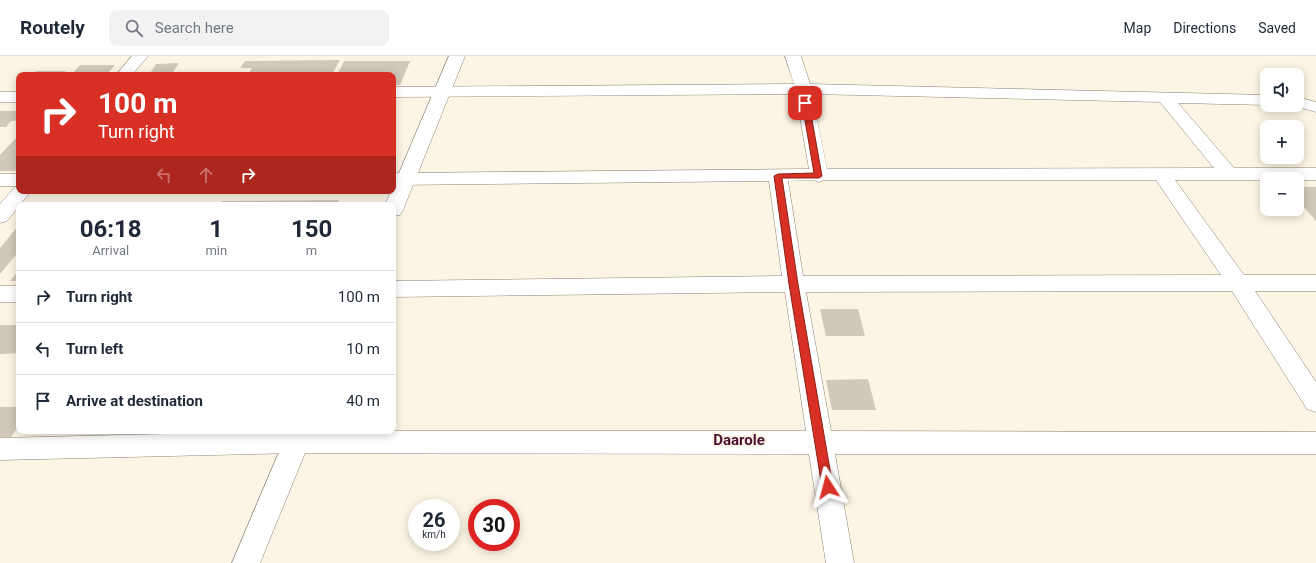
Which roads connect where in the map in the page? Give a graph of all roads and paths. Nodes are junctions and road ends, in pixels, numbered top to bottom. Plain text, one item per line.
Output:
1 (140, 56) edge
2 (457, 56) edge
3 (793, 56) edge
4 (127, 72) edge
5 (803, 89) junction
6 (396, 92) edge
7 (442, 92) junction
8 (0, 97) edge
9 (16, 97) edge
10 (1164, 97) junction
11 (1260, 100) edge
12 (1304, 104) edge
13 (1316, 107) edge
14 (1161, 174) junction
15 (1228, 174) junction
16 (1316, 174) edge
17 (778, 176) junction
18 (819, 176) junction
19 (400, 179) edge
20 (0, 180) edge
21 (16, 180) edge
22 (19, 194) edge
23 (395, 202) edge
24 (0, 216) edge
25 (1238, 283) junction
26 (1316, 283) edge
27 (794, 284) junction
28 (396, 289) edge
29 (0, 294) edge
30 (16, 294) edge
31 (1316, 402) edge
32 (299, 437) edge
33 (821, 442) junction
34 (1316, 443) edge
35 (0, 449) edge
36 (246, 563) edge
37 (840, 563) edge

1 - 4 street
2 - 7 street
3 - 5 street
5 - 7 street
5 - 10 street
5 - 18 street
6 - 7 street
7 - 19 street
8 - 9 street
10 - 11 street
10 - 15 street
12 - 13 street
14 - 15 street
14 - 18 street
14 - 25 street
15 - 16 street
17 - 18 street
17 - 19 street
17 - 27 street
19 - 23 street
20 - 21 street
22 - 24 street
25 - 26 street
25 - 27 street
25 - 31 street
27 - 28 street
27 - 33 street
29 - 30 street
32 - 33 street
32 - 35 street
32 - 36 street
33 - 34 street
33 - 37 street

